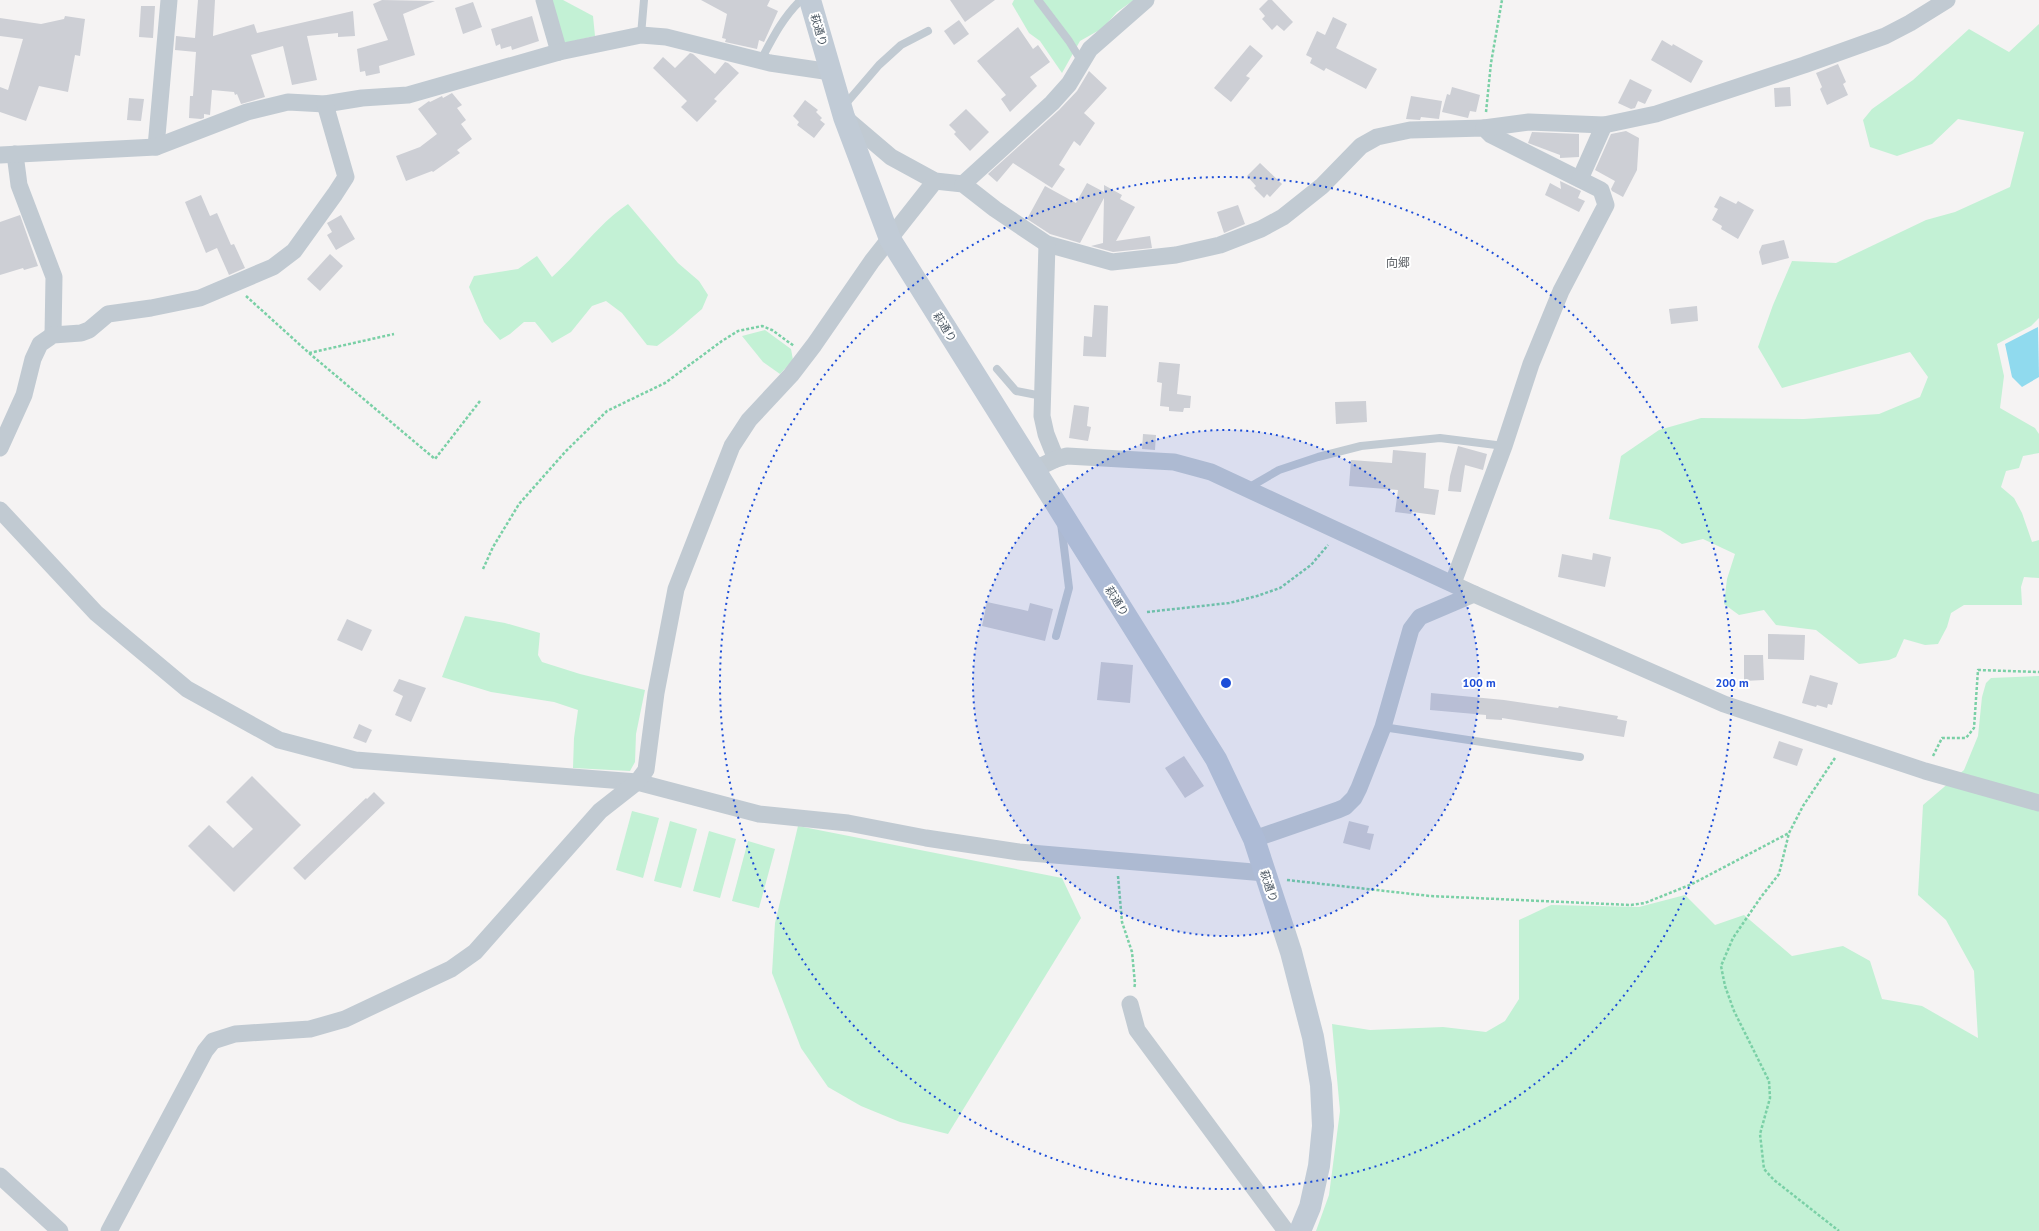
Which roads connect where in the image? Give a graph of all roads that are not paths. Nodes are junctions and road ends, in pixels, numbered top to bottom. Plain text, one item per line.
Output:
1 (169, 0) edge
2 (544, 0) edge
3 (644, 0) edge
4 (801, 0) edge
5 (810, 0) edge
6 (1038, 0) edge
7 (1146, 0) edge
8 (1947, 0) edge
9 (928, 31) dead end
10 (641, 35) junction
11 (559, 52) junction
12 (761, 60) junction
13 (1082, 62) junction
14 (831, 72) junction
15 (325, 104) junction
16 (843, 113) junction
17 (1604, 124) junction
18 (1484, 128) junction
19 (156, 147) junction
20 (7, 155) edge
21 (1580, 179) junction
22 (936, 181) junction
23 (963, 184) junction
24 (890, 239) junction
25 (1047, 244) junction
26 (53, 335) junction
27 (997, 369) dead end
28 (1042, 396) junction
29 (1504, 446) junction
30 (0, 448) edge
31 (1056, 459) junction
32 (1035, 469) junction
33 (1248, 489) junction
34 (0, 510) edge
35 (1061, 512) junction
36 (1453, 583) junction
37 (1474, 594) junction
38 (1056, 636) dead end
39 (1383, 727) junction
40 (1580, 757) dead end
41 (637, 782) junction
42 (2039, 803) edge
43 (1254, 839) junction
44 (1265, 875) junction
45 (1130, 1004) road end
46 (0, 1176) edge
47 (60, 1231) edge
48 (110, 1231) edge
49 (1286, 1231) edge
50 (1300, 1231) edge

1 - 19 street
2 - 11 street
3 - 10 lane
4 - 12 lane
5 - 14 street, 萩通り
6 - 13 lane
7 - 13 street
8 - 17 street
9 - 16 lane
10 - 11 street
10 - 12 street
11 - 15 street
12 - 14 street
13 - 23 street
14 - 16 street, 萩通り
15 - 19 street
15 - 26 street
16 - 22 street
16 - 24 street, 萩通り
17 - 18 street
17 - 21 street
18 - 21 street
18 - 25 street
19 - 20 street
20 - 26 street
21 - 29 street
22 - 23 street
22 - 24 street
23 - 25 street
24 - 32 street, 萩通り
24 - 41 street
25 - 28 street
26 - 30 street
27 - 28 lane
28 - 31 street
29 - 33 lane
29 - 36 street
31 - 32 street
31 - 33 street
32 - 35 street, 萩通り
33 - 36 street
34 - 41 street
35 - 38 lane
35 - 43 street, 萩通り
36 - 37 street
37 - 39 street
37 - 42 street
39 - 40 lane
39 - 43 street
41 - 44 street
41 - 48 street
43 - 44 street, 萩通り
44 - 50 street, 萩通り
45 - 49 street
46 - 47 street

